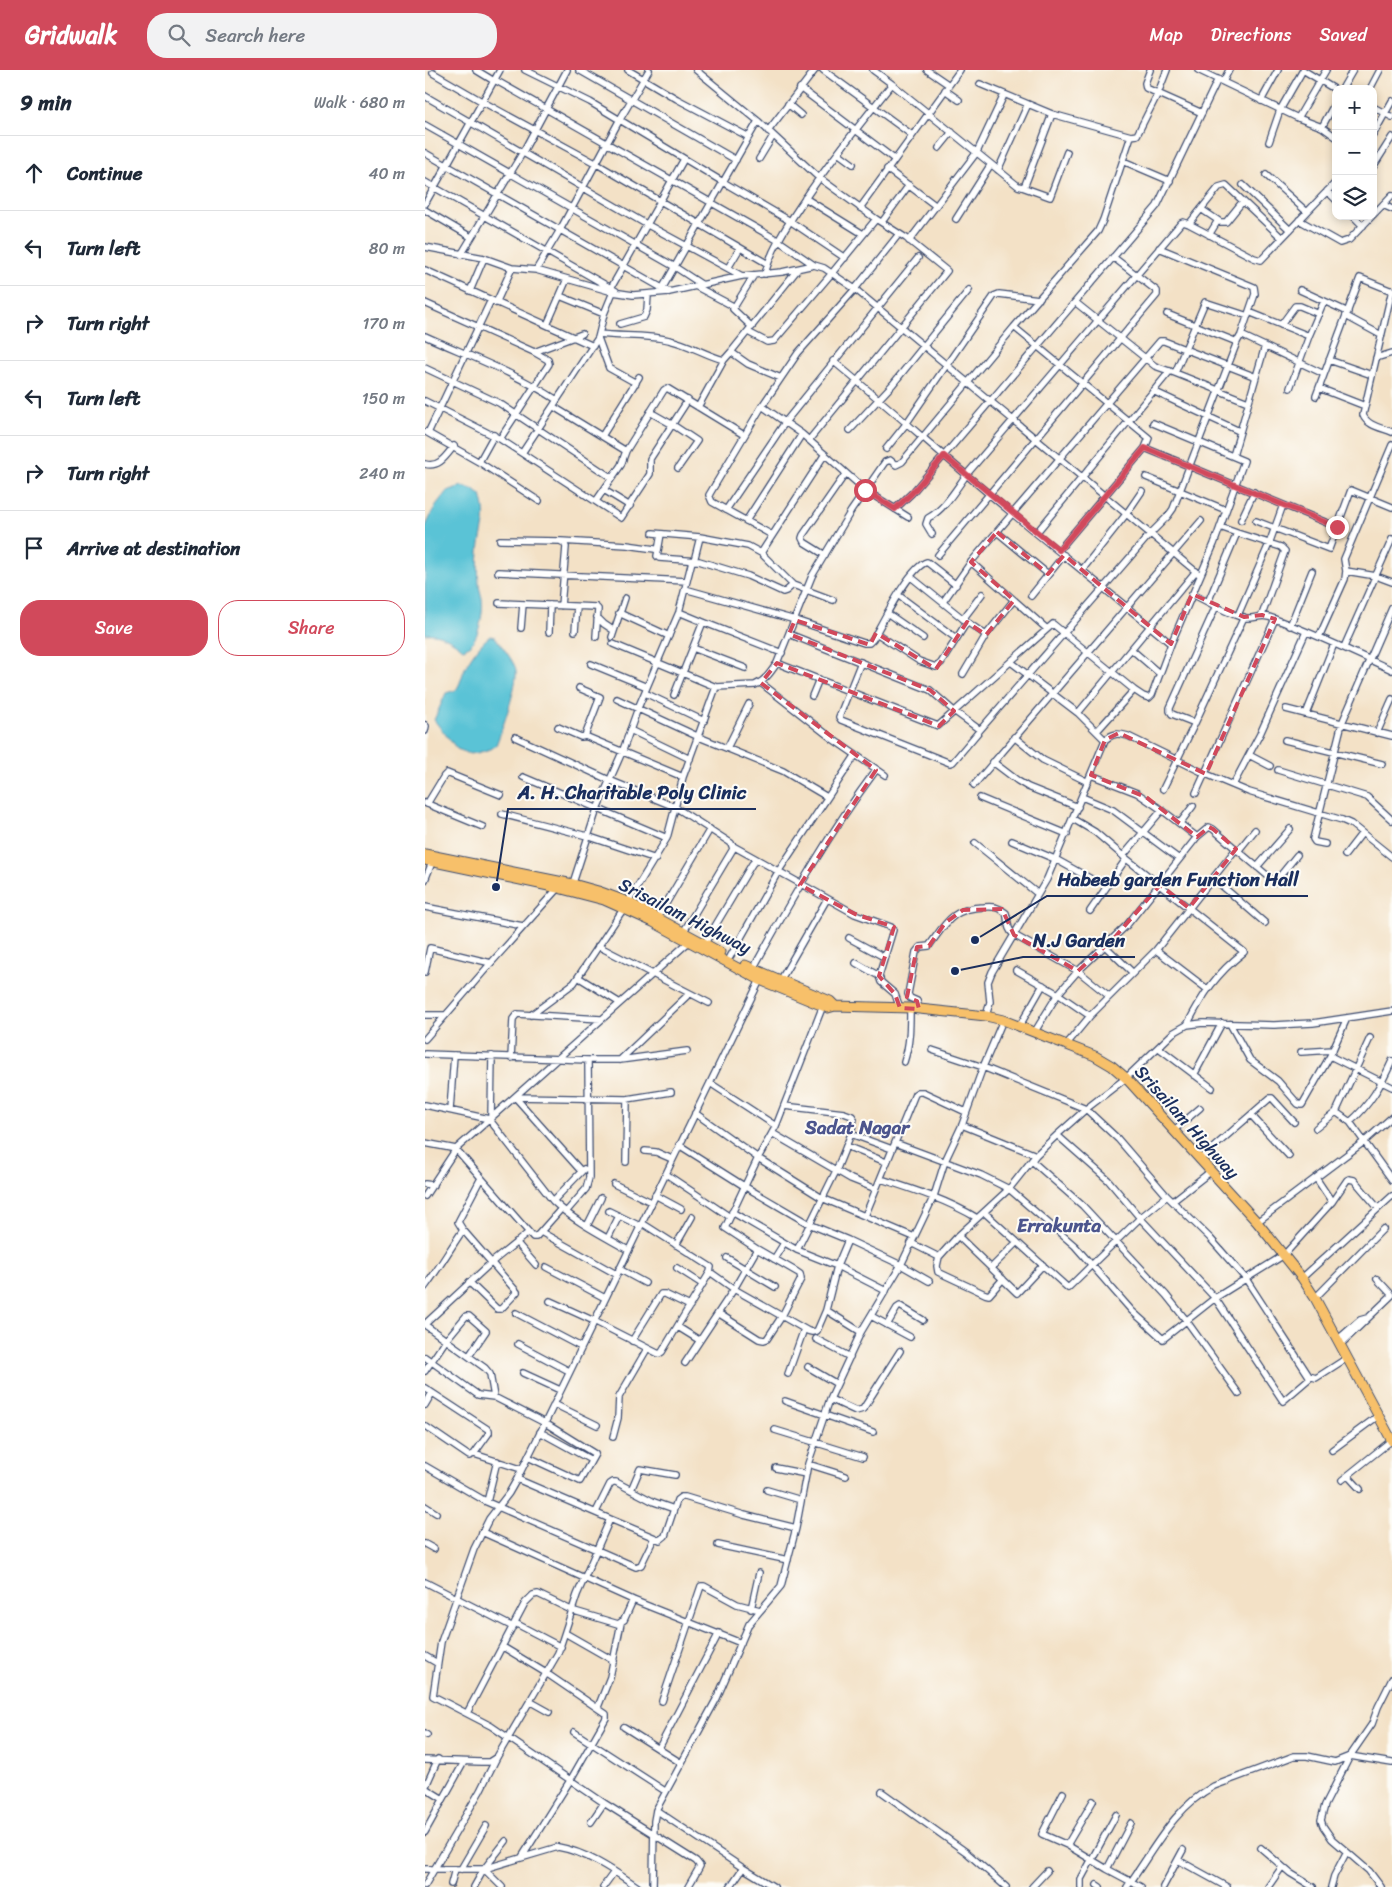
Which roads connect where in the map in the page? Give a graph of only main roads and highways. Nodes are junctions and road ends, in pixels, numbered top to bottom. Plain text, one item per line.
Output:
1 (429, 858) edge
2 (572, 887) junction
3 (626, 905) junction
4 (692, 939) junction
5 (824, 1002) junction
6 (1392, 1441) edge

1 - 2 highway, Srisailam Highway
1 - 2 highway, Srisailam Highway
2 - 3 highway, Srisailam Highway
3 - 4 highway, Srisailam Highway
3 - 4 highway, Srisailam Highway
4 - 5 highway, Srisailam Highway
4 - 5 highway, Srisailam Highway
5 - 6 highway, Srisailam Highway

